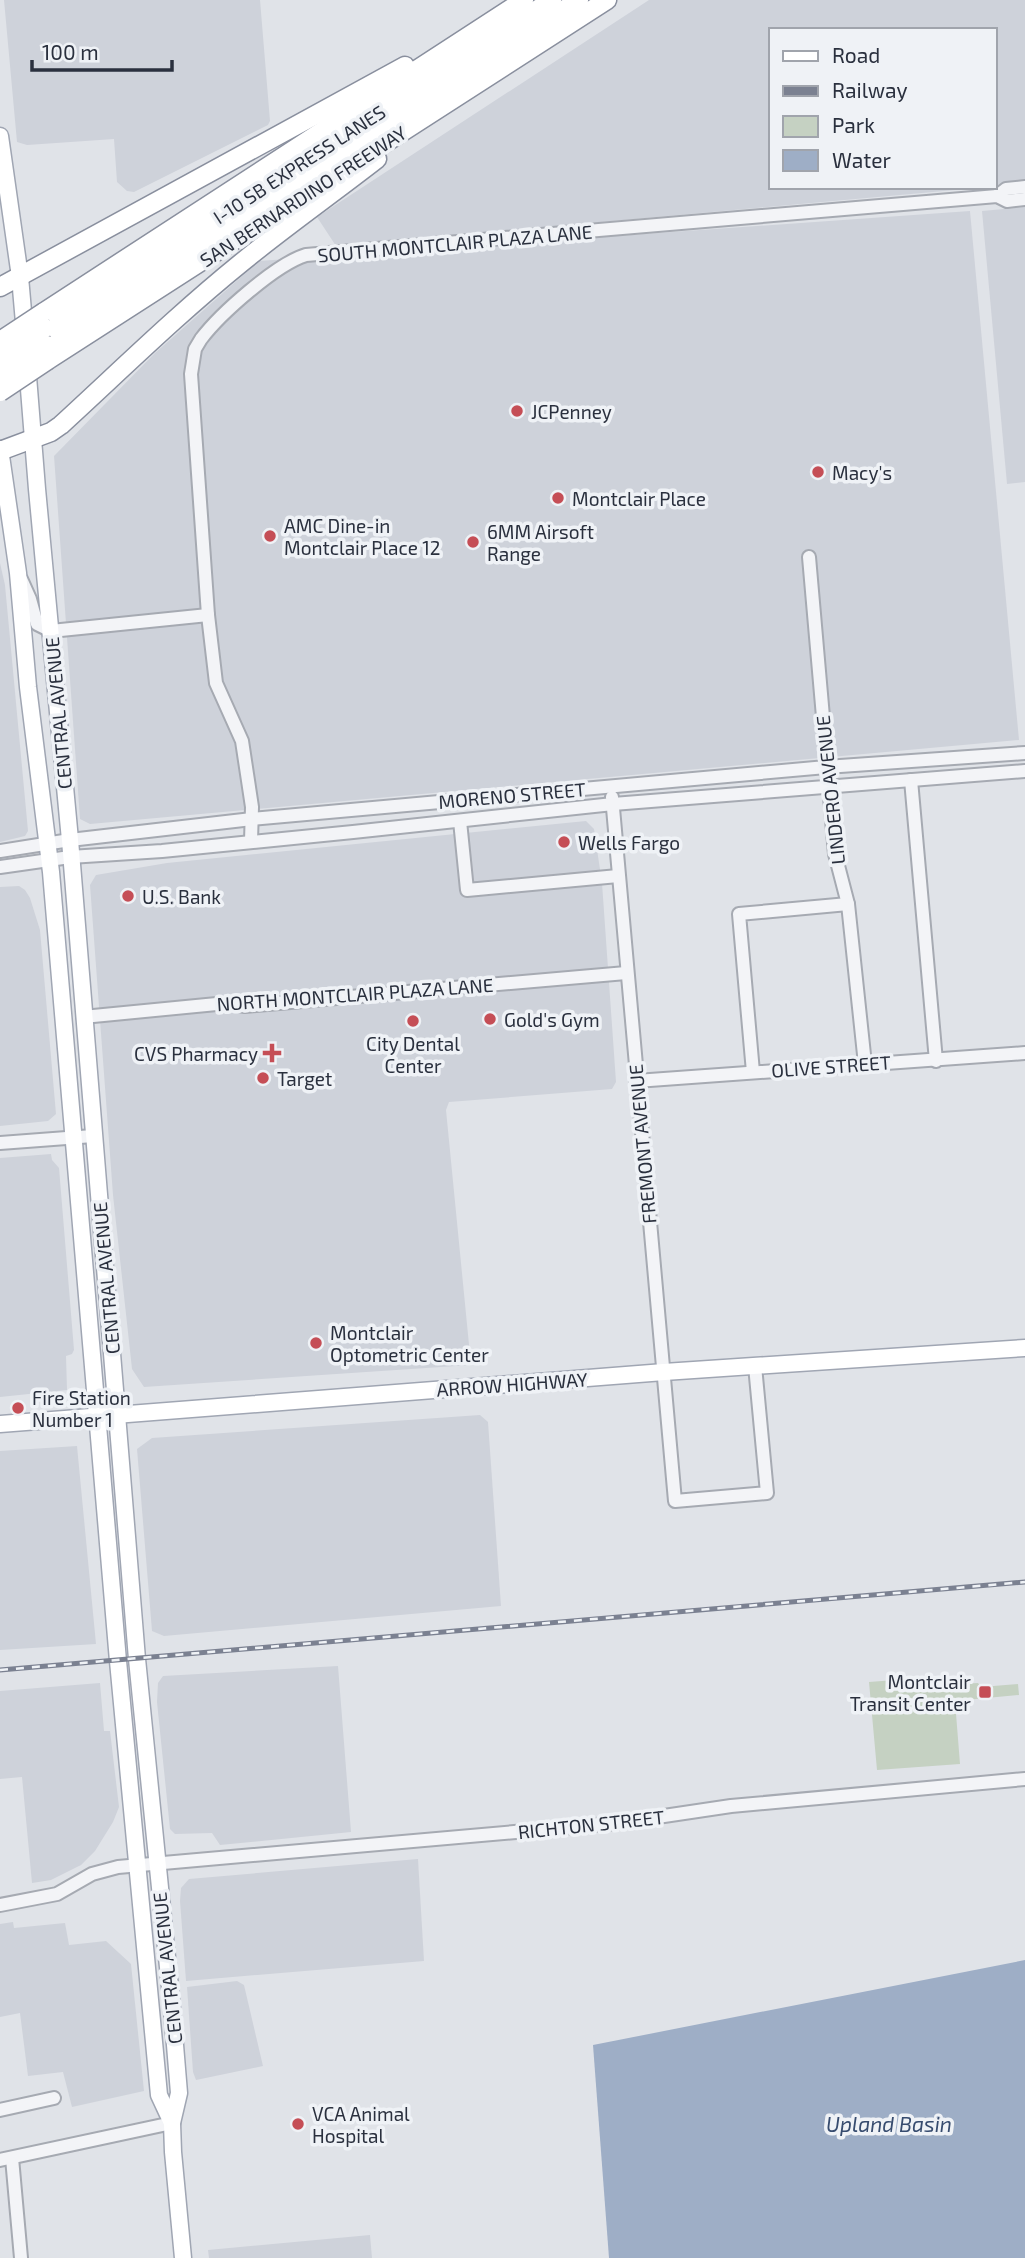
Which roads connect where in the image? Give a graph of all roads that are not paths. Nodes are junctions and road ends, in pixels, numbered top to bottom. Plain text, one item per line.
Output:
1 (524, 0) edge
2 (552, 0) edge
3 (579, 0) edge
4 (607, 0) edge
5 (468, 36) junction
6 (454, 98) junction
7 (0, 135) edge
8 (1025, 187) edge
9 (998, 196) junction
10 (1025, 199) edge
11 (20, 277) junction
12 (0, 287) edge
13 (46, 336) junction
14 (0, 341) edge
15 (0, 358) edge
16 (0, 375) edge
17 (0, 392) edge
18 (33, 439) junction
19 (0, 450) edge
20 (808, 557) dead end
21 (18, 573) junction
22 (208, 615) junction
23 (51, 631) junction
24 (1025, 753) edge
25 (826, 767) junction
26 (1025, 771) edge
27 (911, 780) junction
28 (611, 786) junction
29 (828, 786) junction
30 (613, 804) junction
31 (252, 819) junction
32 (460, 821) junction
33 (70, 840) junction
34 (251, 841) junction
35 (47, 844) junction
36 (0, 851) edge
37 (70, 857) junction
38 (49, 861) junction
39 (0, 867) edge
40 (618, 876) junction
41 (848, 904) junction
42 (626, 973) junction
43 (83, 1017) junction
44 (1025, 1053) edge
45 (936, 1060) junction
46 (864, 1063) junction
47 (753, 1072) junction
48 (636, 1082) junction
49 (93, 1136) junction
50 (73, 1137) junction
51 (0, 1143) edge
52 (1025, 1348) edge
53 (755, 1366) junction
54 (664, 1372) junction
55 (118, 1415) junction
56 (99, 1416) junction
57 (0, 1424) edge
58 (1025, 1779) edge
59 (157, 1864) junction
60 (138, 1866) junction
61 (0, 1905) edge
62 (54, 2098) dead end
63 (0, 2110) edge
64 (172, 2123) junction
65 (6, 2159) edge
66 (21, 2258) edge
67 (183, 2258) edge

1 - 5 highway, SAN BERNARDINO FREEWAY
2 - 13 highway, I-10 SB EXPRESS LANES
3 - 13 highway, I-10 SB EXPRESS LANES
4 - 6 highway, SAN BERNARDINO FREEWAY
5 - 11 highway
5 - 13 highway, SAN BERNARDINO FREEWAY
6 - 13 highway, SAN BERNARDINO FREEWAY
6 - 18 highway
7 - 11 main road, CENTRAL AVENUE
8 - 9 street, SOUTH MONTCLAIR PLAZA LANE
9 - 10 street, SOUTH MONTCLAIR PLAZA LANE
9 - 22 street, SOUTH MONTCLAIR PLAZA LANE
11 - 12 highway
11 - 18 main road, CENTRAL AVENUE
13 - 14 highway, SAN BERNARDINO FREEWAY, bridge
13 - 15 highway, bridge
13 - 16 highway, bridge
13 - 17 highway, SAN BERNARDINO FREEWAY, bridge
18 - 19 highway
18 - 23 main road, CENTRAL AVENUE
19 - 21 main road, CENTRAL AVENUE
20 - 25 street, LINDERO AVENUE
21 - 23 street
21 - 35 main road, CENTRAL AVENUE
22 - 23 street
22 - 31 street, SOUTH MONTCLAIR PLAZA LANE
23 - 33 main road, CENTRAL AVENUE
24 - 25 street, MORENO STREET
25 - 28 street, MORENO STREET
25 - 29 street, LINDERO AVENUE
26 - 27 street, MORENO STREET
27 - 29 street, MORENO STREET
27 - 45 street
28 - 30 street, FREMONT AVENUE
28 - 31 street, MORENO STREET
29 - 30 street, MORENO STREET
29 - 41 street, LINDERO AVENUE
30 - 32 street, MORENO STREET
30 - 40 street, FREMONT AVENUE
31 - 33 street, MORENO STREET
31 - 34 street, SOUTH MONTCLAIR PLAZA LANE
32 - 34 street, MORENO STREET
32 - 40 street
33 - 35 street, MORENO STREET
33 - 37 main road, CENTRAL AVENUE
34 - 37 street, MORENO STREET
35 - 36 street, MORENO STREET
35 - 38 main road, CENTRAL AVENUE
37 - 38 street, MORENO STREET
37 - 43 main road, CENTRAL AVENUE
38 - 39 street, MORENO STREET
38 - 50 main road, CENTRAL AVENUE
40 - 42 street, FREMONT AVENUE
41 - 46 street, LINDERO AVENUE
41 - 47 street
42 - 43 street, NORTH MONTCLAIR PLAZA LANE
42 - 48 street, FREMONT AVENUE
43 - 49 main road, CENTRAL AVENUE
44 - 45 street, OLIVE STREET
45 - 46 street, OLIVE STREET
46 - 47 street, OLIVE STREET
47 - 48 street, OLIVE STREET
48 - 54 street, FREMONT AVENUE
49 - 50 street
49 - 55 main road, CENTRAL AVENUE
50 - 51 street
50 - 56 main road, CENTRAL AVENUE
52 - 53 main road, ARROW HIGHWAY
53 - 54 main road, ARROW HIGHWAY
53 - 54 street, FREMONT AVENUE
54 - 55 main road, ARROW HIGHWAY
55 - 56 main road, ARROW HIGHWAY
55 - 59 main road, CENTRAL AVENUE
56 - 57 main road, ARROW HIGHWAY
56 - 60 main road, CENTRAL AVENUE
58 - 59 street, RICHTON STREET
59 - 60 street, RICHTON STREET
59 - 64 main road, CENTRAL AVENUE
60 - 61 street, RICHTON STREET
60 - 64 main road, CENTRAL AVENUE
62 - 63 street
64 - 65 street
64 - 67 main road
65 - 66 street

